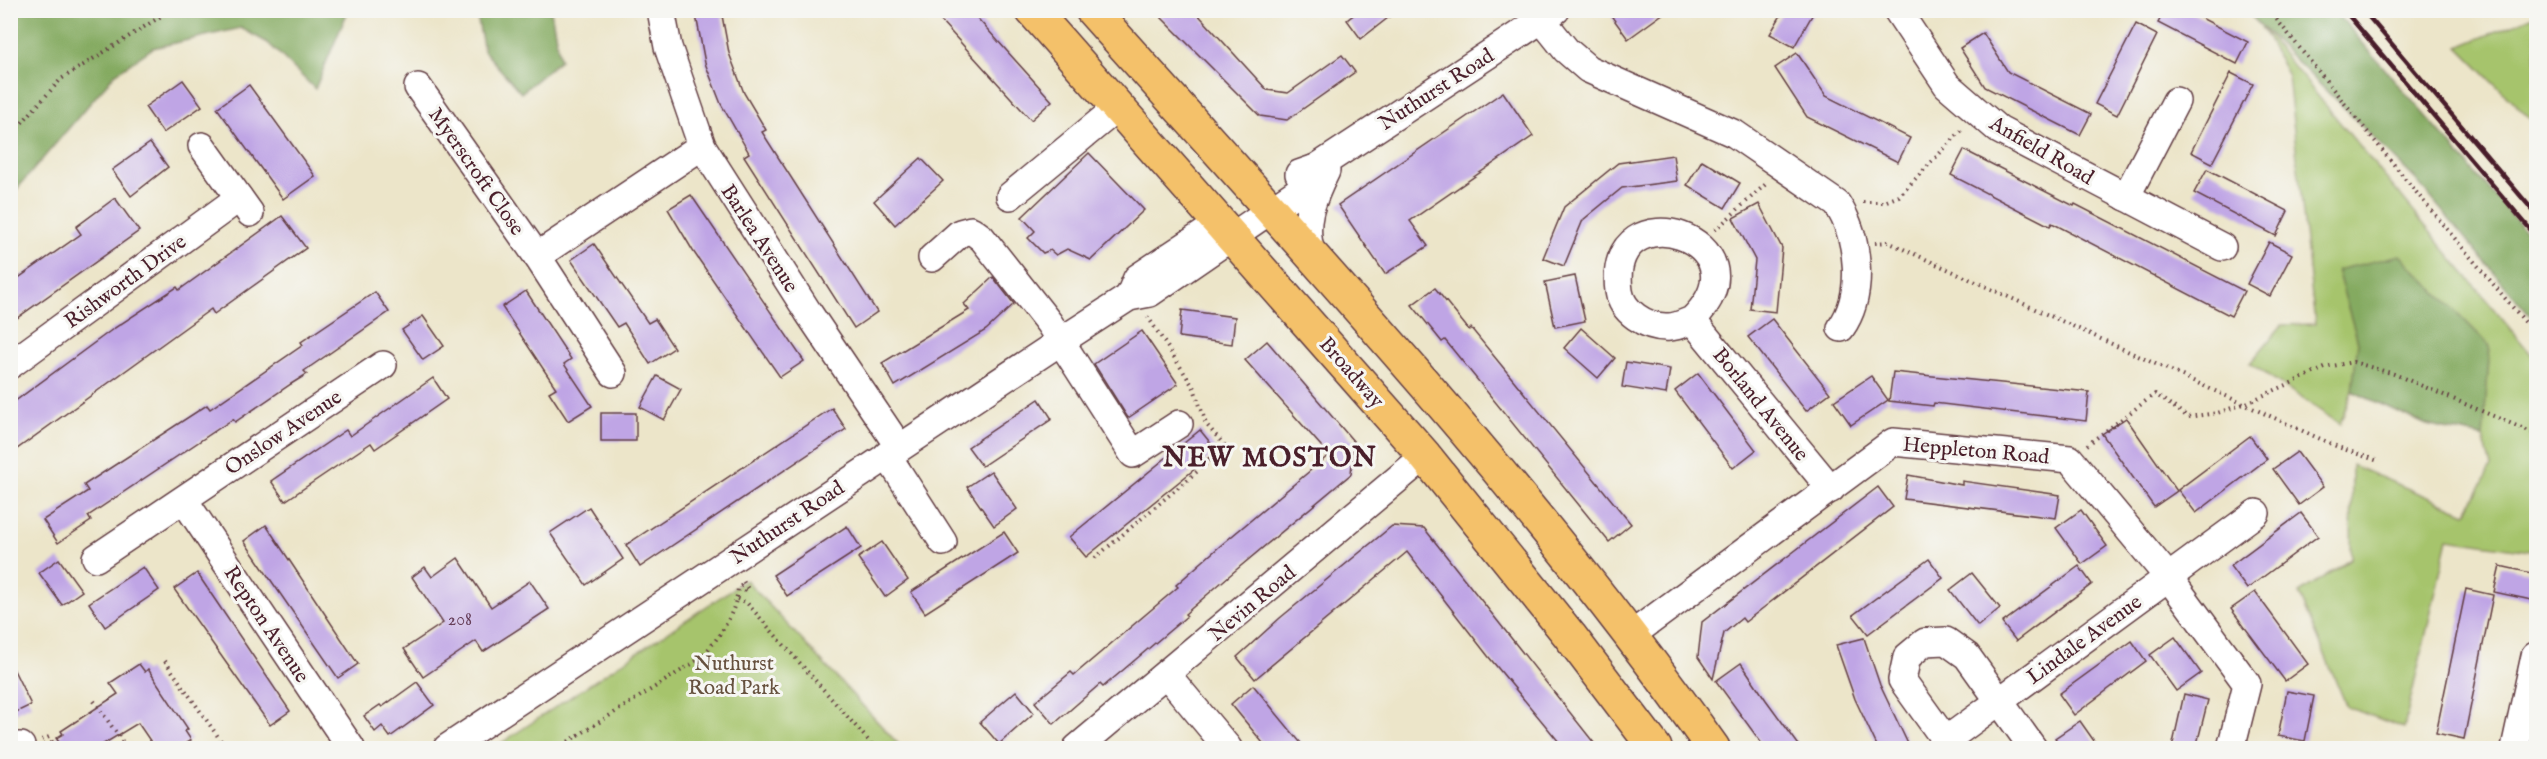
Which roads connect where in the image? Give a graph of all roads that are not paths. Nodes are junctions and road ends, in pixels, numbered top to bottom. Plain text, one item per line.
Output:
1 (661, 10) edge
2 (1032, 10) edge
3 (1092, 10) edge
4 (1904, 13) edge
5 (1549, 15) edge
6 (418, 87) dead end
7 (2176, 101) dead end
8 (1119, 107) junction
9 (202, 146) dead end
10 (702, 146) junction
11 (1326, 161) junction
12 (1010, 196) dead end
13 (2126, 197) junction
14 (1265, 203) junction
15 (1226, 230) junction
16 (2222, 248) dead end
17 (1312, 255) junction
18 (537, 256) junction
19 (932, 258) dead end
20 (1692, 320) junction
21 (1841, 328) dead end
22 (1061, 341) junction
23 (383, 364) dead end
24 (10, 365) edge
25 (613, 373) dead end
26 (1179, 424) dead end
27 (893, 451) junction
28 (1425, 456) junction
29 (1831, 489) junction
30 (184, 500) junction
31 (2256, 513) dead end
32 (943, 542) dead end
33 (96, 558) dead end
34 (2169, 578) junction
35 (1630, 636) junction
36 (2535, 656) dead end
37 (1167, 675) junction
38 (2000, 701) junction
39 (1948, 745) edge
40 (351, 748) edge
41 (447, 748) edge
42 (1077, 748) edge
43 (1228, 748) edge
44 (1655, 748) edge
45 (1713, 748) edge
46 (2033, 748) edge
47 (2231, 748) edge
48 (2515, 748) edge

1 - 10 street, Barlea Avenue
2 - 8 highway, Broadway
3 - 14 highway
4 - 13 street, Anfield Road
5 - 11 street, Nuthurst Road
5 - 21 street
6 - 18 street, Myerscroft Close
7 - 13 street
8 - 12 street
8 - 15 highway, Broadway
9 - 24 street, Rishworth Drive
10 - 18 street, Myerscroft Close
10 - 27 street, Barlea Avenue
11 - 14 street, Nuthurst Road
11 - 17 street
13 - 16 street, Anfield Road
14 - 15 street, Nuthurst Road
14 - 17 highway
15 - 22 street, Nuthurst Road
15 - 28 highway, Broadway
17 - 35 highway
18 - 25 street, Myerscroft Close
19 - 22 street
20 - 20 street
20 - 29 street, Borland Avenue
22 - 26 street
22 - 27 street, Nuthurst Road
23 - 30 street, Onslow Avenue
27 - 32 street, Barlea Avenue
27 - 41 street, Nuthurst Road
28 - 37 street, Nevin Road
28 - 44 highway, Broadway
29 - 34 street, Heppleton Road
29 - 35 street, Heppleton Road
30 - 33 street, Onslow Avenue
30 - 40 street, Repton Avenue
31 - 34 street, Lindale Avenue
34 - 38 street, Lindale Avenue
34 - 47 street, Heppleton Road
35 - 45 highway
36 - 48 street
37 - 42 street, Nevin Road
37 - 43 street
38 - 39 street, Lindale Avenue
38 - 39 street, Lindale Avenue
38 - 46 street, Lindale Avenue

